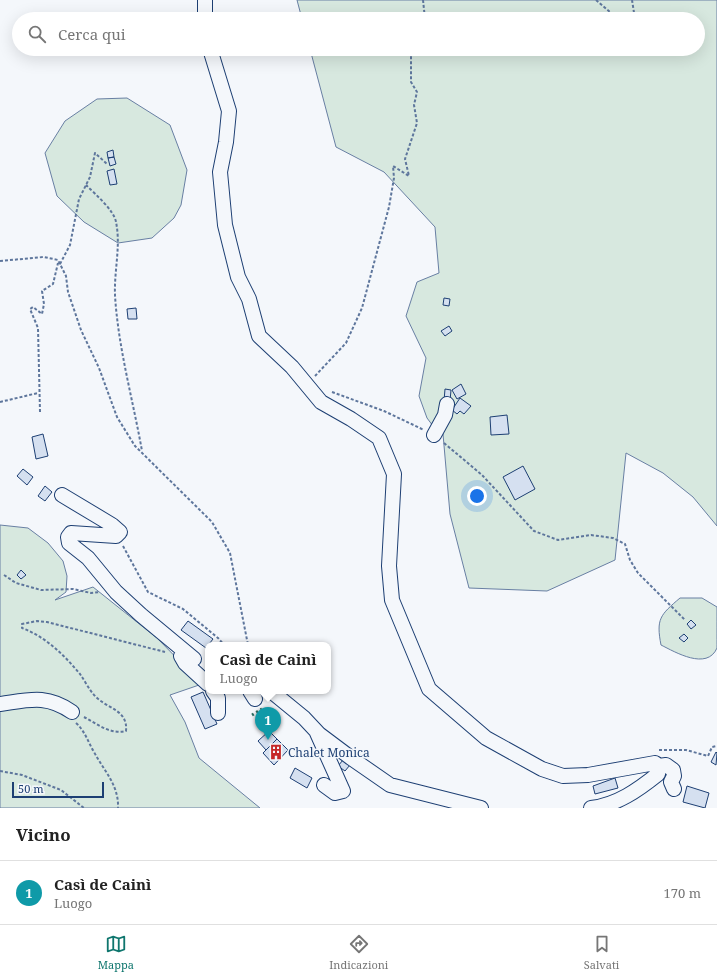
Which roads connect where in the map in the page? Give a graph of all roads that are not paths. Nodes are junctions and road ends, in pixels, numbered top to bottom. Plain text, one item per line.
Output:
1 (205, 0) edge
2 (205, 12) edge
3 (212, 56) edge
4 (447, 404) dead end
5 (434, 435) road end
6 (62, 495) dead end
7 (205, 681) edge
8 (215, 694) edge
9 (275, 694) edge
10 (0, 704) edge
11 (72, 712) road end
12 (218, 713) dead end
13 (316, 731) junction
14 (659, 766) junction
15 (324, 784) dead end
16 (674, 789) dead end
17 (481, 808) edge
18 (591, 808) edge

1 - 2 street
3 - 14 street
4 - 5 street
6 - 7 street
8 - 12 street
9 - 13 street
10 - 11 street
13 - 15 street
13 - 17 street
14 - 16 street
14 - 18 street

